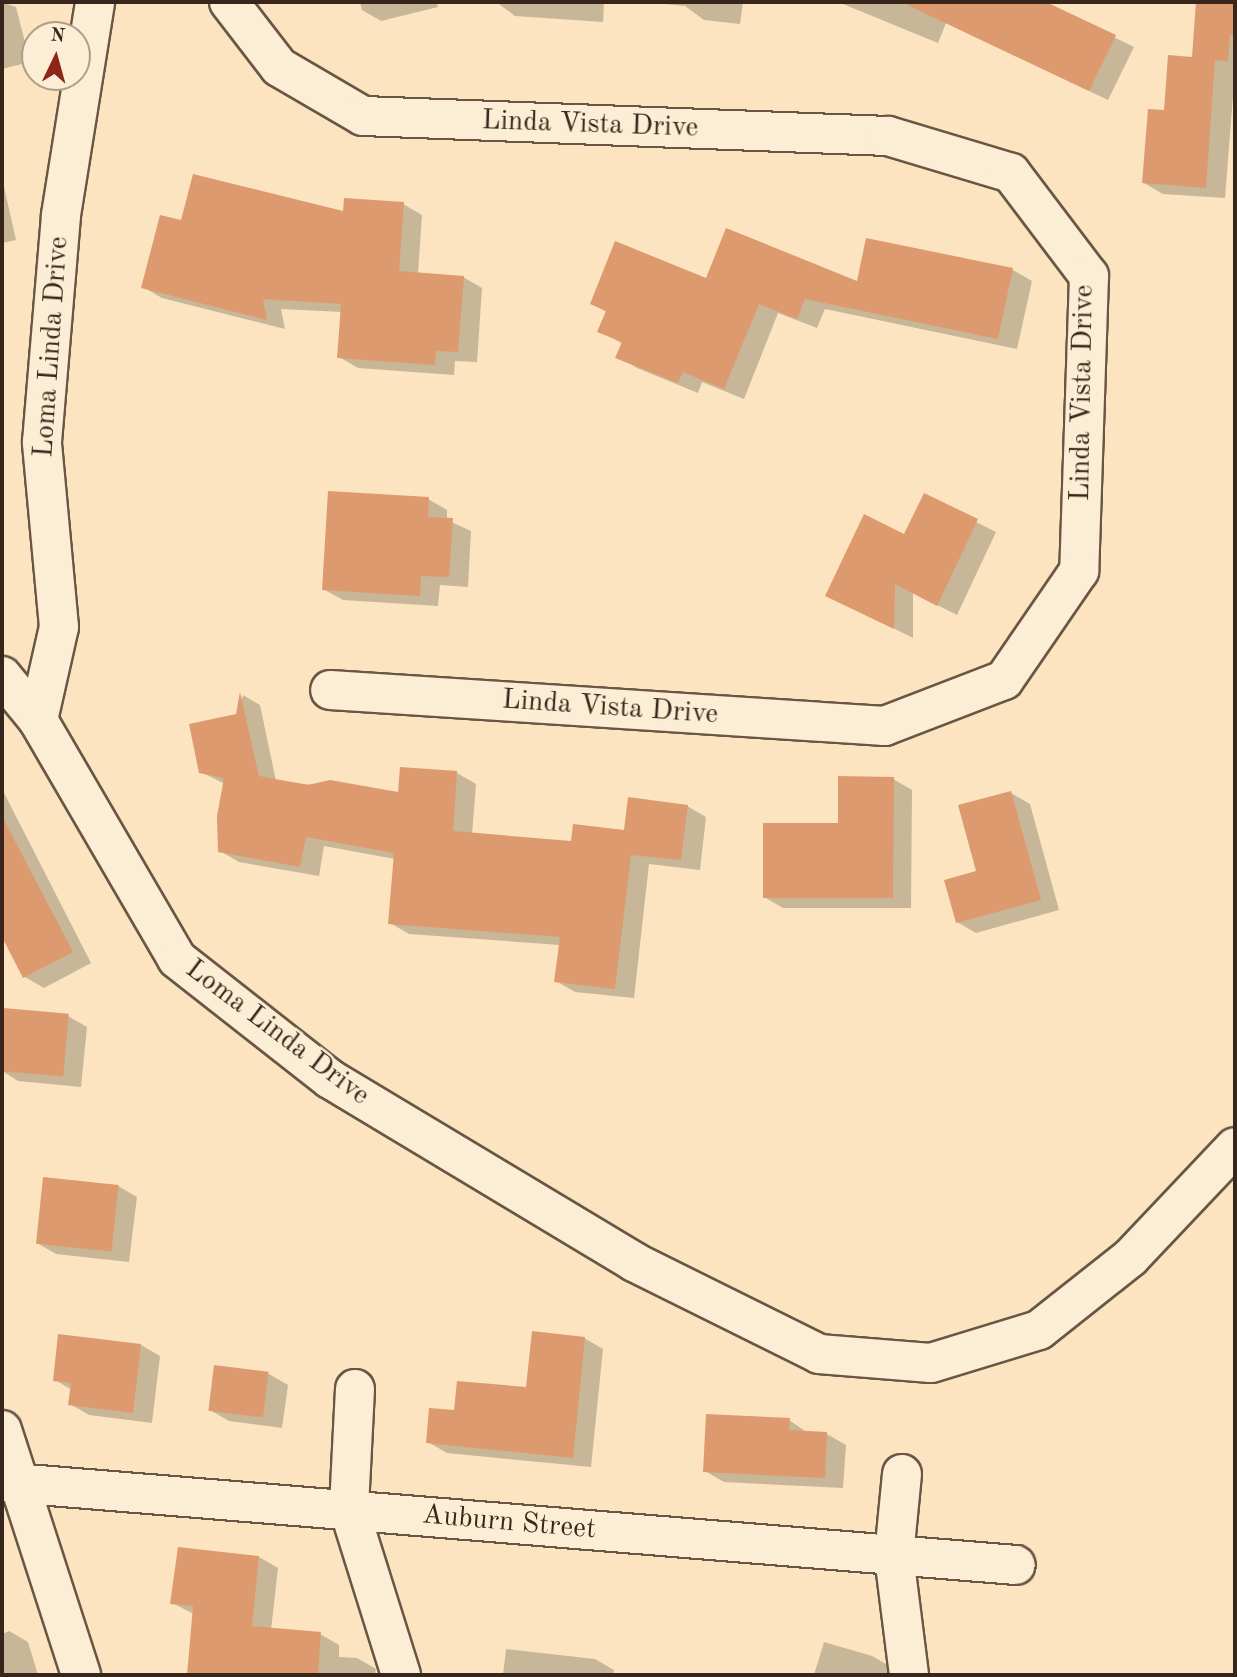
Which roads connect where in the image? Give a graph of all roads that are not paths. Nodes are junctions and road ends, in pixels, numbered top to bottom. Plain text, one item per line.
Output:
1 (94, 2) edge
2 (229, 2) edge
3 (2, 676) edge
4 (330, 690) dead end
5 (38, 720) junction
6 (1235, 1147) edge
7 (355, 1389) dead end
8 (2, 1430) edge
9 (902, 1474) dead end
10 (10, 1483) edge
11 (349, 1509) junction
12 (894, 1556) junction
13 (1016, 1565) dead end
14 (81, 1675) edge
15 (401, 1675) edge
16 (909, 1675) edge

1 - 5 street, Loma Linda Drive
2 - 4 street, Linda Vista Drive
3 - 5 street
5 - 6 street, Loma Linda Drive
7 - 11 street
8 - 10 street
9 - 12 street
10 - 11 street, Auburn Street
10 - 14 street
11 - 12 street, Auburn Street
11 - 15 street
12 - 13 street, Auburn Street
12 - 16 street

